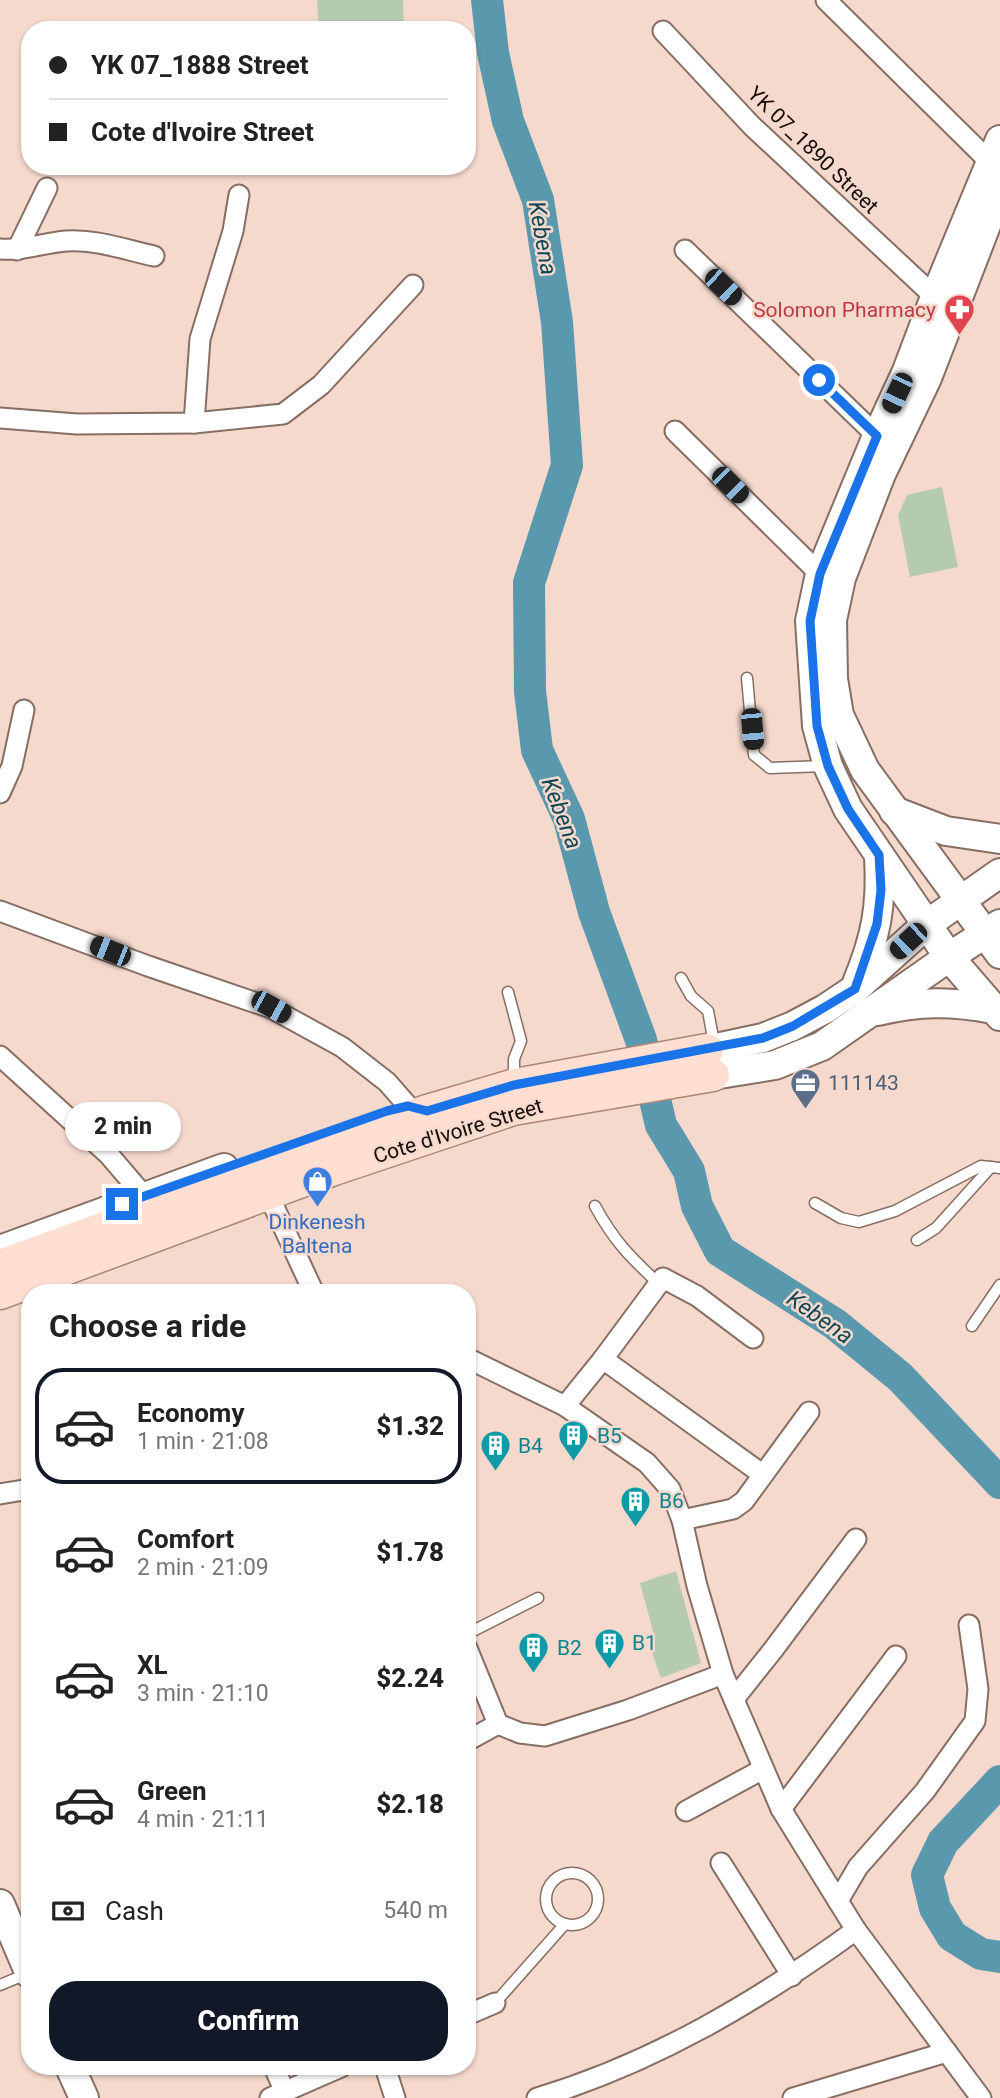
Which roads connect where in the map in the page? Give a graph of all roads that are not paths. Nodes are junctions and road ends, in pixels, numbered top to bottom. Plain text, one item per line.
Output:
1 (826, 0) edge
2 (663, 31) dead end
3 (995, 151) edge
4 (47, 188) dead end
5 (1000, 189) edge
6 (239, 195) dead end
7 (8, 249) edge
8 (685, 250) dead end
9 (154, 257) dead end
10 (414, 285) dead end
11 (935, 297) junction
12 (917, 375) junction
13 (0, 418) edge
14 (194, 423) junction
15 (675, 431) dead end
16 (877, 436) junction
17 (820, 574) junction
18 (747, 678) dead end
19 (24, 710) dead end
20 (828, 766) junction
21 (0, 793) edge
22 (894, 811) junction
23 (1000, 839) edge
24 (879, 855) junction
25 (1000, 873) edge
26 (961, 899) junction
27 (0, 911) edge
28 (926, 925) junction
29 (996, 937) edge
30 (948, 957) junction
31 (681, 978) dead end
32 (508, 992) dead end
33 (862, 1001) junction
34 (997, 1012) edge
35 (0, 1056) edge
36 (712, 1058) junction
37 (591, 1082) junction
38 (514, 1085) junction
39 (418, 1109) junction
40 (996, 1167) edge
41 (268, 1194) junction
42 (144, 1196) junction
43 (815, 1203) dead end
44 (595, 1206) dead end
45 (917, 1240) dead end
46 (0, 1250) edge
47 (0, 1266) edge
48 (659, 1283) junction
49 (24, 1284) edge
50 (310, 1284) edge
51 (21, 1285) edge
52 (1000, 1285) edge
53 (0, 1293) edge
54 (972, 1326) dead end
55 (753, 1338) dead end
56 (603, 1359) junction
57 (476, 1363) edge
58 (565, 1406) junction
59 (809, 1412) dead end
60 (762, 1474) junction
61 (21, 1490) edge
62 (0, 1494) edge
63 (682, 1520) junction
64 (856, 1539) dead end
65 (538, 1598) dead end
66 (969, 1625) dead end
67 (476, 1629) edge
68 (895, 1656) dead end
69 (476, 1670) edge
70 (723, 1674) junction
71 (734, 1699) junction
72 (498, 1724) junction
73 (476, 1736) edge
74 (763, 1769) junction
75 (780, 1809) junction
76 (686, 1811) dead end
77 (721, 1863) dead end
78 (838, 1902) junction
79 (0, 1904) edge
80 (565, 1924) junction
81 (856, 1930) junction
82 (21, 1957) edge
83 (792, 1976) junction
84 (21, 1977) edge
85 (0, 1985) edge
86 (495, 2003) joint
87 (476, 2011) edge
88 (947, 2052) junction
89 (73, 2075) edge
90 (275, 2075) edge
91 (322, 2075) edge
92 (388, 2075) edge
93 (277, 2094) edge
94 (545, 2097) edge
95 (83, 2098) edge
96 (395, 2098) edge
97 (793, 2098) edge
98 (981, 2098) edge

1 - 3 street
2 - 11 street, YK 07_1890 Street
3 - 11 main road
4 - 7 street
5 - 12 main road
6 - 14 street
7 - 9 street
8 - 16 street
10 - 14 street
11 - 12 main road
12 - 16 main road
12 - 22 main road
13 - 14 street
15 - 17 street
16 - 17 main road
17 - 20 main road
18 - 20 lane
19 - 21 street
20 - 24 main road
22 - 23 main road
22 - 26 main road
24 - 28 main road
24 - 33 main road
25 - 26 main road, Cote d'Ivoire Street
26 - 28 main road, Cote d'Ivoire Street
26 - 29 main road
27 - 39 street
28 - 30 main road
28 - 33 main road, Cote d'Ivoire Street
29 - 30 main road, Cote d'Ivoire Street
30 - 33 main road, Cote d'Ivoire Street
30 - 34 main road
31 - 36 lane
32 - 38 lane
33 - 34 main road
33 - 36 main road, Cote d'Ivoire Street
35 - 42 street
36 - 37 main road, Cote d'Ivoire Street
37 - 38 main road, Cote d'Ivoire Street
37 - 41 main road, Cote d'Ivoire Street
38 - 39 main road, Cote d'Ivoire Street
39 - 42 main road, Cote d'Ivoire Street
39 - 47 main road, Cote d'Ivoire Street
40 - 43 lane
40 - 45 lane
41 - 49 main road, Cote d'Ivoire Street
41 - 50 street
42 - 46 main road, Cote d'Ivoire Street
44 - 48 lane
48 - 55 street
48 - 56 street
51 - 53 main road, Cote d'Ivoire Street
52 - 54 lane
56 - 58 street
56 - 60 street
57 - 58 street
58 - 63 street
59 - 60 street
60 - 63 street
61 - 62 street
63 - 70 street
64 - 71 street
65 - 67 lane
66 - 78 street
68 - 75 street
69 - 72 street
70 - 71 street
70 - 72 street
71 - 74 street
72 - 73 street
74 - 75 street
74 - 76 street
75 - 78 street
77 - 83 street
78 - 81 street
79 - 82 main road
80 - 80 lane
80 - 86 lane
81 - 83 street
81 - 88 street
83 - 94 street
84 - 85 lane
86 - 87 street
88 - 97 street
88 - 98 street
89 - 95 main road
90 - 93 street
91 - 93 street
92 - 96 street

